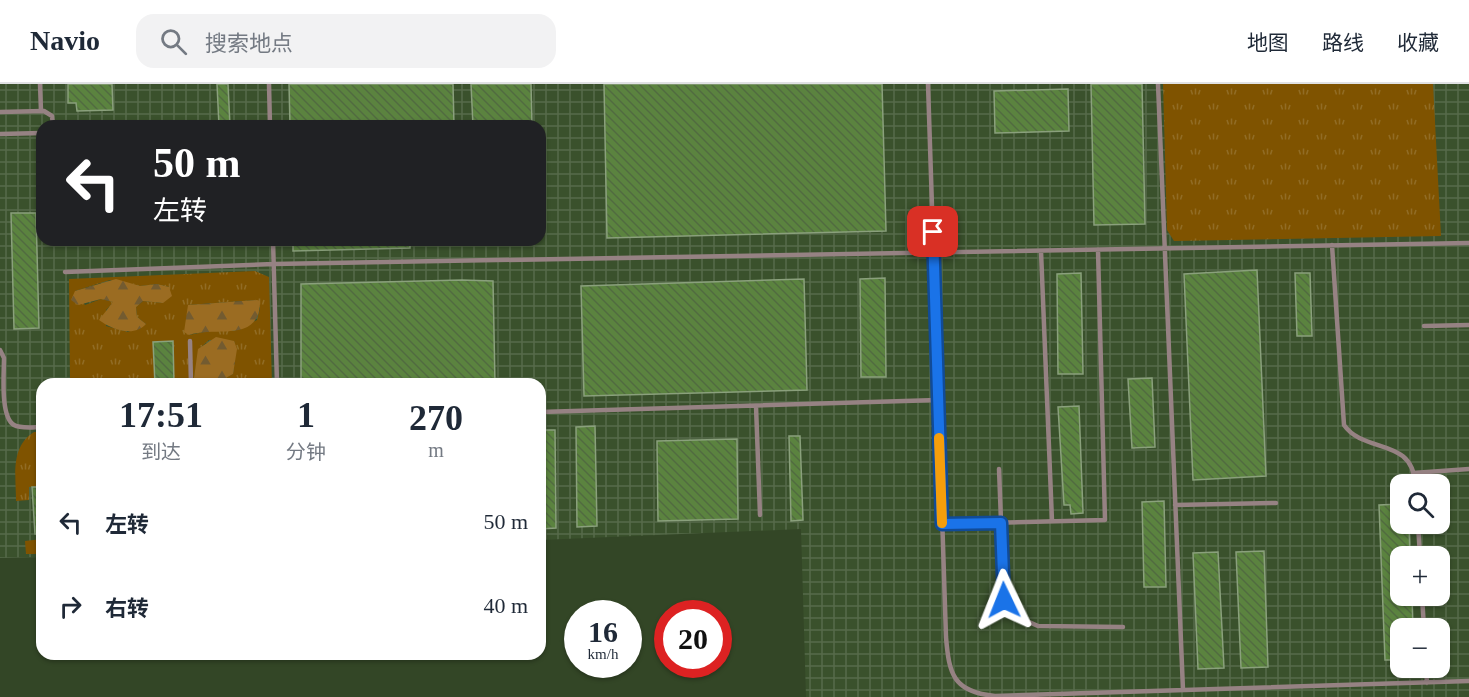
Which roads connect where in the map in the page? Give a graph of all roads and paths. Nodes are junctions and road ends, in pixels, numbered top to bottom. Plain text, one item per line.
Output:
1 (40, 84) edge
2 (269, 84) edge
3 (928, 84) edge
4 (1158, 84) edge
5 (41, 111) junction
6 (0, 112) edge
7 (52, 120) edge
8 (270, 120) edge
9 (36, 133) edge
10 (0, 134) edge
11 (1469, 243) edge
12 (1332, 245) junction
13 (273, 246) edge
14 (1164, 249) junction
15 (1098, 250) junction
16 (1041, 251) junction
17 (933, 253) junction
18 (274, 264) junction
19 (64, 272) dead end
20 (1469, 325) edge
21 (1424, 326) dead end
22 (190, 341) dead end
23 (0, 350) edge
24 (191, 378) edge
25 (277, 378) edge
26 (938, 400) junction
27 (756, 406) junction
28 (546, 412) edge
29 (36, 427) edge
30 (1469, 469) edge
31 (999, 470) dead end
32 (1413, 473) joint
33 (1276, 503) dead end
34 (1175, 505) junction
35 (760, 515) dead end
36 (1052, 521) junction
37 (1001, 523) junction
38 (942, 524) junction
39 (1124, 627) dead end
40 (1427, 678) edge
41 (1469, 681) edge
42 (1427, 683) junction
43 (1183, 690) junction

1 - 5 lane
2 - 8 lane
3 - 17 lane
4 - 14 lane
5 - 6 lane
5 - 7 lane
9 - 10 lane
11 - 12 lane
12 - 14 lane
12 - 32 lane
13 - 18 lane
14 - 15 lane
14 - 34 lane
15 - 16 lane
15 - 36 lane
16 - 17 lane
16 - 36 lane
17 - 18 lane
17 - 26 lane
18 - 19 lane
18 - 25 lane
20 - 21 lane
22 - 24 lane
23 - 29 lane
26 - 27 lane
26 - 38 lane
27 - 28 lane
27 - 35 lane
30 - 32 lane
31 - 37 lane
33 - 34 lane
34 - 43 lane
36 - 37 lane
37 - 38 lane
37 - 39 lane
38 - 43 lane
40 - 42 lane
41 - 42 lane
42 - 43 lane

